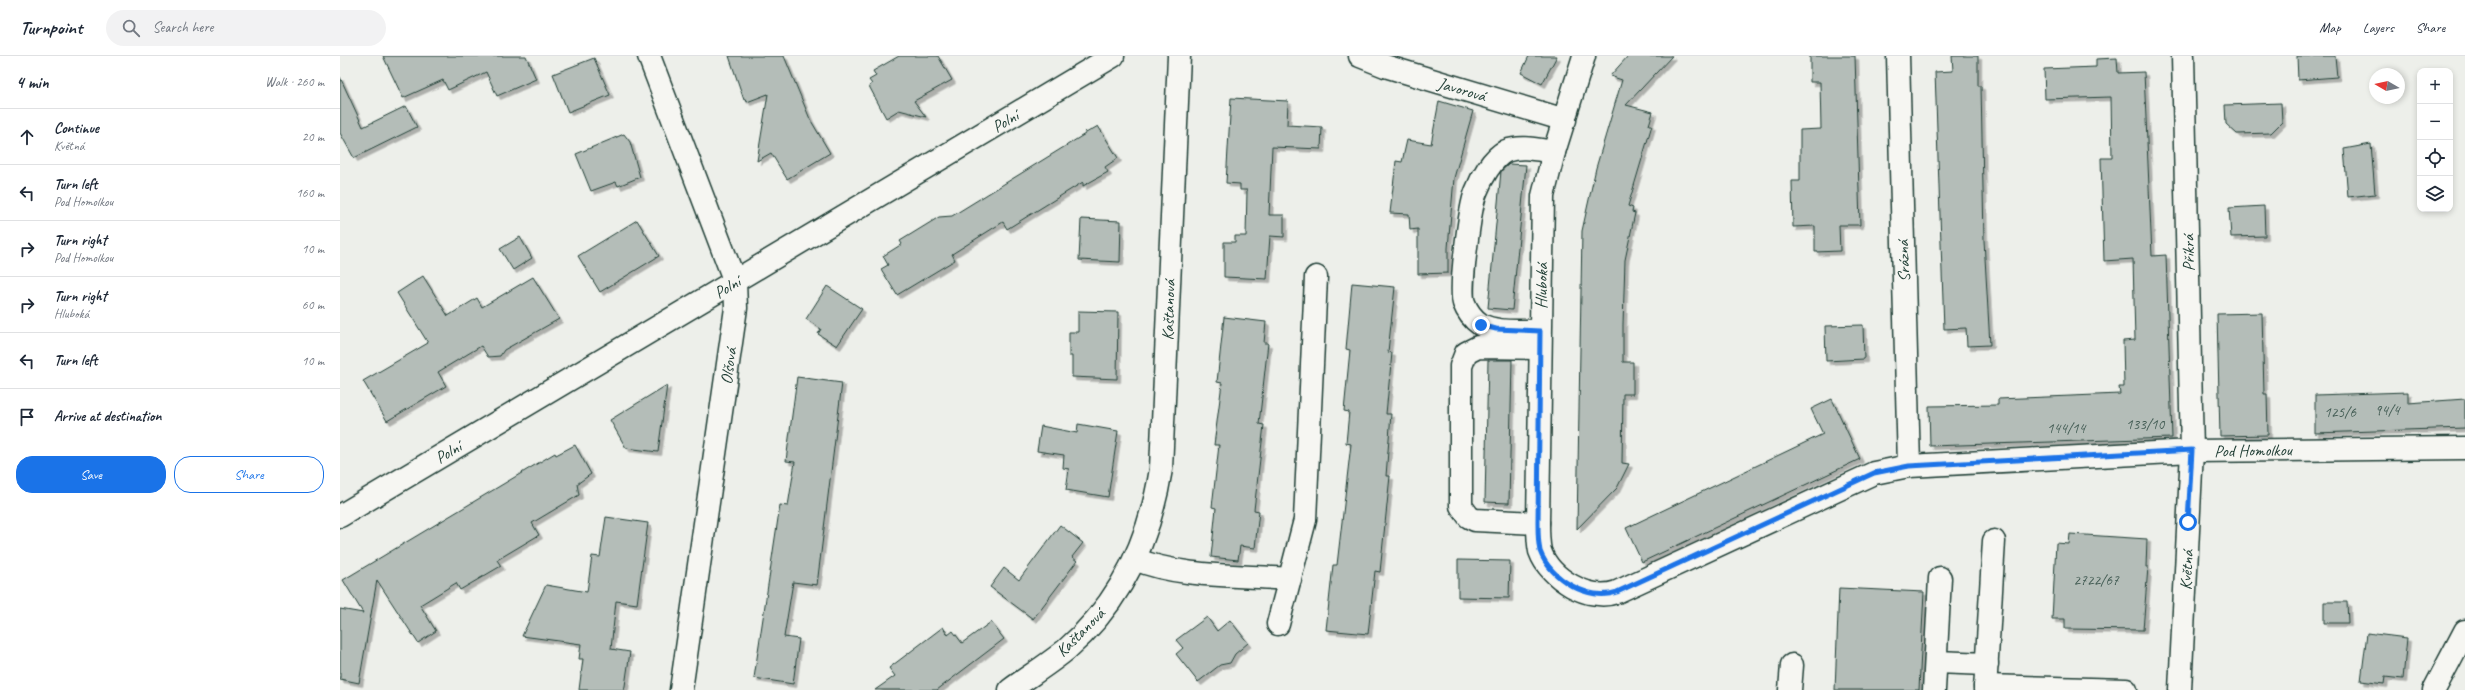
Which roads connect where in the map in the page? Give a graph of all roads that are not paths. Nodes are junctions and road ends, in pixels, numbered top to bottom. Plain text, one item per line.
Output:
1 (649, 56) edge
2 (1113, 56) edge
3 (1179, 56) edge
4 (1360, 56) edge
5 (1584, 56) edge
6 (1898, 56) edge
7 (2183, 56) edge
8 (1565, 120) junction
9 (1554, 152) junction
10 (1316, 277) dead end
11 (735, 282) junction
12 (1540, 340) junction
13 (2465, 448) edge
14 (2192, 450) junction
15 (1909, 466) junction
16 (340, 516) edge
17 (1538, 523) junction
18 (1994, 541) dead end
19 (1135, 559) junction
20 (1550, 568) joint
21 (1940, 578) dead end
22 (1290, 579) junction
23 (1278, 624) dead end
24 (2465, 631) edge
25 (1936, 662) junction
26 (1987, 664) junction
27 (1792, 665) dead end
28 (1985, 688) edge
29 (681, 690) edge
30 (1010, 690) edge
31 (1790, 690) edge
32 (1934, 690) edge
33 (2126, 690) edge
34 (2180, 690) edge
35 (2434, 690) edge

1 - 11 street, Olšová
2 - 11 street, Polní
3 - 19 street, Kaštanová
4 - 8 street, Javorová
5 - 8 street, Hluboká
6 - 15 street, Srázná
7 - 14 street, Příkrá
8 - 9 street, Hluboká
9 - 12 street, Hluboká
9 - 12 street
10 - 22 street
11 - 16 street, Polní
11 - 29 street, Olšová
12 - 17 street, Hluboká
12 - 17 street
13 - 14 street, Pod Homolkou
14 - 15 street, Pod Homolkou
14 - 34 street, Květná
15 - 20 street, Pod Homolkou
17 - 20 street, Hluboká
18 - 26 street
19 - 22 street
19 - 30 street, Kaštanová
21 - 25 street
22 - 23 street
24 - 35 street
25 - 26 street
25 - 32 street
26 - 28 street
27 - 31 street
28 - 33 street

